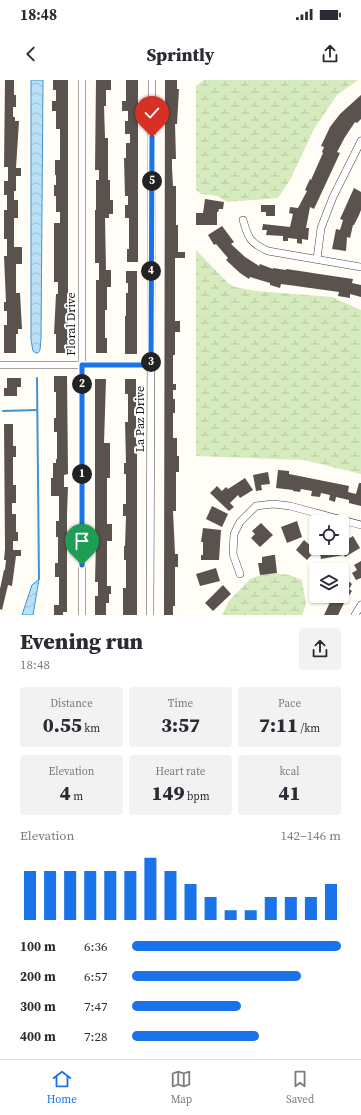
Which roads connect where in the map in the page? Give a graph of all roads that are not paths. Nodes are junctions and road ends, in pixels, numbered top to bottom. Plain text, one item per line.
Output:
1 (82, 80) edge
2 (152, 80) edge
3 (361, 141) edge
4 (243, 220) dead end
5 (317, 259) junction
6 (361, 267) edge
7 (0, 365) edge
8 (82, 365) junction
9 (151, 365) junction
10 (361, 525) edge
11 (240, 574) dead end
12 (361, 605) edge
13 (82, 615) edge
14 (150, 615) edge
15 (355, 615) edge

1 - 8 street, Floral Drive
2 - 9 street, La Paz Drive
3 - 5 street
4 - 5 street
5 - 6 street
7 - 8 street
8 - 9 street
8 - 13 street, Floral Drive
9 - 14 street, La Paz Drive
10 - 11 street
12 - 15 street

